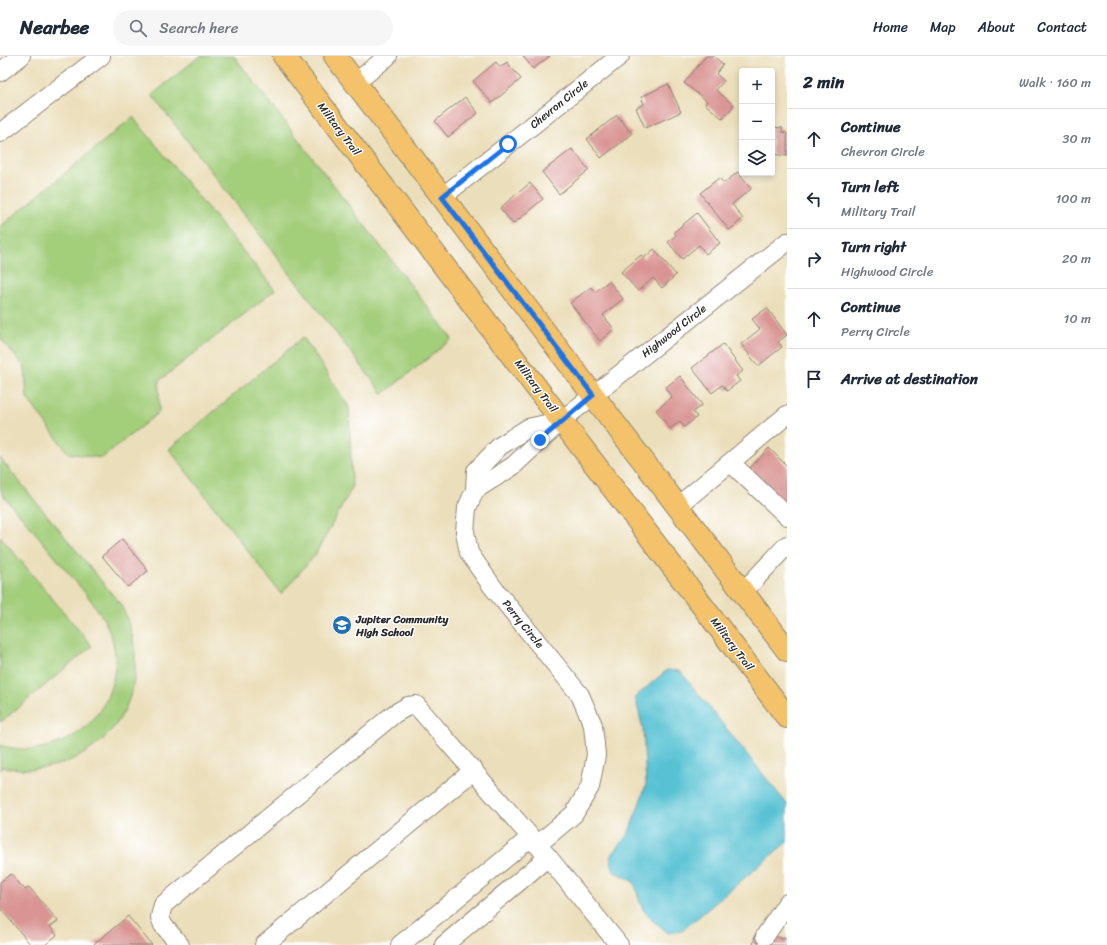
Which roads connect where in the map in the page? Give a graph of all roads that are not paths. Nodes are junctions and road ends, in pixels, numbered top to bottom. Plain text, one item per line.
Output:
1 (21, 56) edge
2 (101, 56) edge
3 (284, 56) edge
4 (334, 56) edge
5 (388, 56) edge
6 (620, 56) edge
7 (0, 72) edge
8 (355, 83) junction
9 (0, 133) edge
10 (442, 197) junction
11 (787, 242) edge
12 (593, 395) junction
13 (787, 415) edge
14 (562, 420) junction
15 (731, 463) junction
16 (678, 506) junction
17 (787, 516) edge
18 (787, 545) edge
19 (743, 592) junction
20 (787, 650) edge
21 (787, 717) edge
22 (474, 770) junction
23 (538, 847) junction
24 (787, 903) edge
25 (765, 936) dead end
26 (180, 945) edge
27 (264, 945) edge
28 (400, 945) edge
29 (444, 945) edge
30 (619, 945) edge

1 - 7 street
2 - 9 street
3 - 14 main road, Military Trail
4 - 8 main road
5 - 8 street
6 - 10 street, Chevron Circle
8 - 10 main road
10 - 12 main road
11 - 12 street, Highwood Circle
12 - 14 street, Highwood Circle
12 - 16 main road
13 - 15 street
14 - 21 main road, Military Trail
14 - 23 street, Perry Circle
15 - 16 street
15 - 17 street
16 - 19 main road
18 - 19 street
19 - 20 main road
22 - 23 street
22 - 26 street
22 - 27 street
23 - 28 street, Perry Circle
23 - 29 street, Perry Circle
23 - 30 street
24 - 25 street

